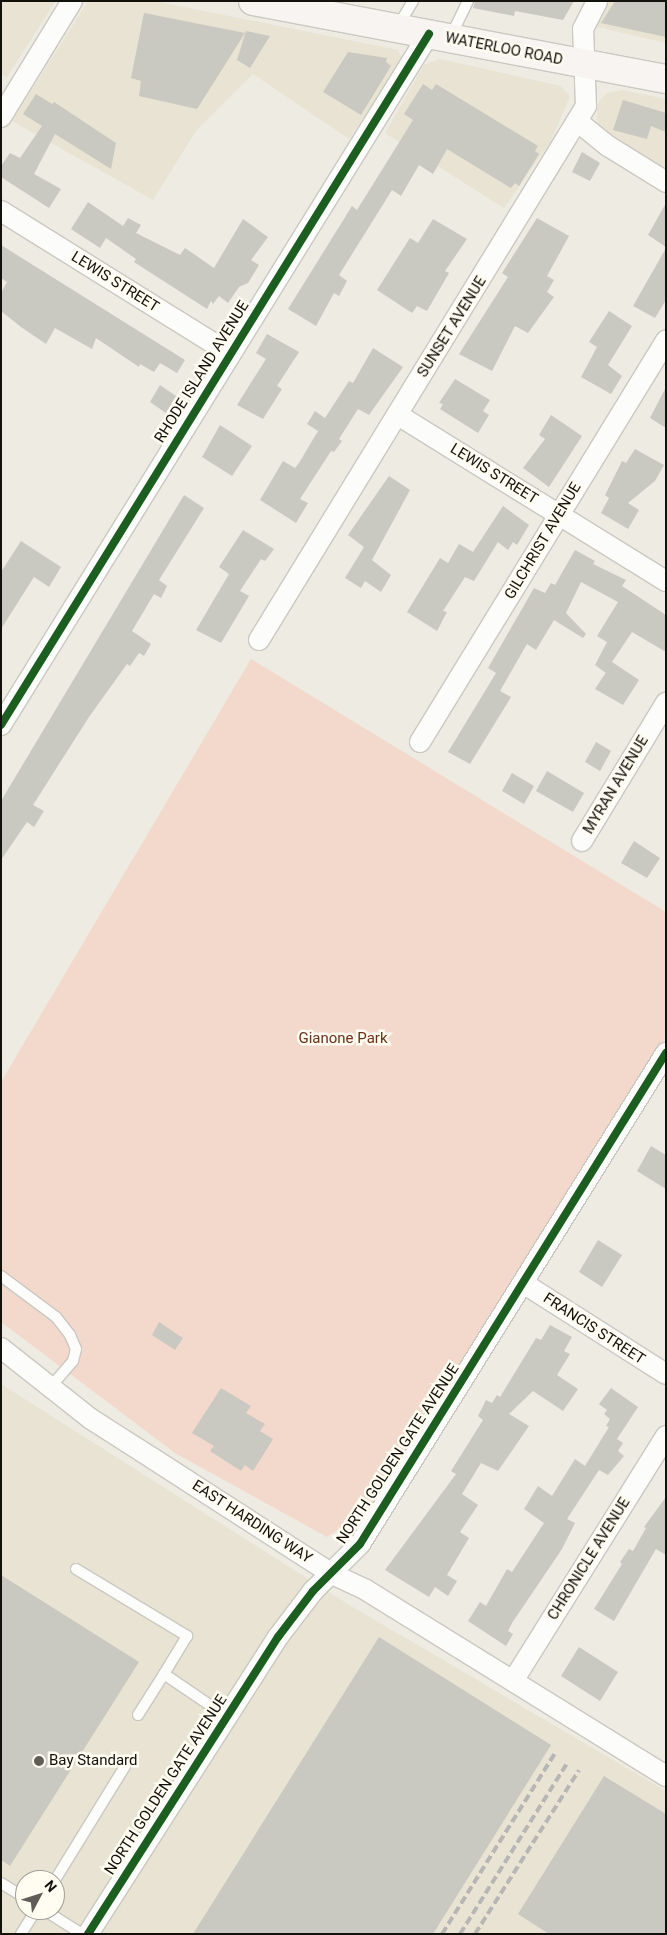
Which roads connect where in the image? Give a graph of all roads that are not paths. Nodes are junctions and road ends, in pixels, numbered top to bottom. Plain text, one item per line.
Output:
1 (72, 1) edge
2 (253, 1) edge
3 (413, 1) edge
4 (468, 1) edge
5 (597, 1) edge
6 (309, 6) edge
7 (397, 28) junction
8 (439, 37) junction
9 (585, 64) junction
10 (666, 79) edge
11 (1, 117) edge
12 (577, 121) junction
13 (666, 182) edge
14 (1, 211) edge
15 (666, 340) edge
16 (229, 353) junction
17 (398, 415) junction
18 (560, 515) junction
19 (666, 581) edge
20 (259, 640) dead end
21 (666, 703) edge
22 (1, 725) edge
23 (420, 742) dead end
24 (582, 841) dead end
25 (666, 1053) edge
26 (1, 1276) edge
27 (523, 1283) junction
28 (1, 1348) edge
29 (666, 1374) edge
30 (50, 1387) junction
31 (666, 1436) edge
32 (76, 1568) dead end
33 (332, 1574) junction
34 (164, 1674) junction
35 (513, 1681) junction
36 (138, 1715) dead end
37 (226, 1716) junction
38 (125, 1766) dead end
39 (666, 1776) edge
40 (61, 1870) edge
41 (1, 1883) edge
42 (15, 1892) edge
43 (30, 1920) edge
44 (60, 1920) edge
45 (21, 1934) edge
46 (82, 1934) edge
47 (88, 1934) edge

1 - 11 street
2 - 6 main road, WATERLOO ROAD
3 - 7 lane
4 - 8 lane
5 - 9 street, SUNSET AVENUE
6 - 7 main road, WATERLOO ROAD
7 - 8 main road, WATERLOO ROAD
8 - 9 main road, WATERLOO ROAD
8 - 16 street, RHODE ISLAND AVENUE
9 - 10 main road, WATERLOO ROAD
9 - 12 street, SUNSET AVENUE
12 - 13 street
12 - 17 street, SUNSET AVENUE
14 - 16 street, LEWIS STREET
15 - 18 street, GILCHRIST AVENUE
16 - 22 street, RHODE ISLAND AVENUE
17 - 18 street, LEWIS STREET
17 - 20 street, SUNSET AVENUE
18 - 19 street, LEWIS STREET
18 - 23 street, GILCHRIST AVENUE
21 - 24 street, MYRAN AVENUE
25 - 27 street, NORTH GOLDEN GATE AVENUE
26 - 30 lane
27 - 29 street, FRANCIS STREET
27 - 33 street, NORTH GOLDEN GATE AVENUE
28 - 30 street, EAST HARDING WAY
30 - 33 street, EAST HARDING WAY
31 - 35 street, CHRONICLE AVENUE
32 - 34 lane
33 - 35 street, EAST HARDING WAY
33 - 37 street, NORTH GOLDEN GATE AVENUE
34 - 36 lane
34 - 37 lane
35 - 39 street, EAST HARDING WAY
37 - 47 street, NORTH GOLDEN GATE AVENUE
38 - 40 lane
41 - 42 lane
43 - 45 lane
44 - 46 lane

